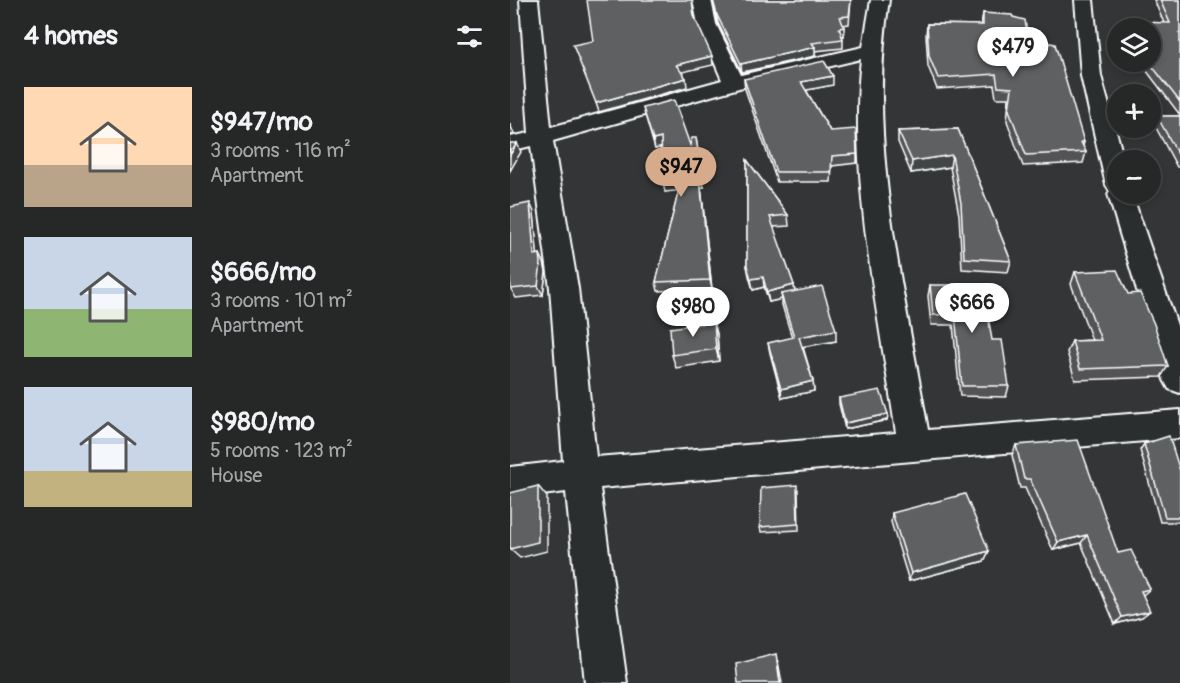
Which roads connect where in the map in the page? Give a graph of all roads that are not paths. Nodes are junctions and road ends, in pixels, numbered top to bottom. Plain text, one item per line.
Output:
1 (529, 0) edge
2 (702, 0) edge
3 (880, 0) edge
4 (1084, 0) edge
5 (872, 51) junction
6 (734, 83) junction
7 (541, 137) junction
8 (510, 144) edge
9 (1109, 150) edge
10 (1122, 204) edge
11 (1180, 380) edge
12 (1180, 424) edge
13 (914, 445) junction
14 (581, 474) junction
15 (510, 483) edge
16 (606, 683) edge

1 - 7 street
2 - 6 street
3 - 5 street
4 - 9 street
5 - 6 street
5 - 13 street
6 - 7 street
7 - 8 street
7 - 14 street
10 - 11 street
12 - 13 street
13 - 14 street
14 - 15 street
14 - 16 street

